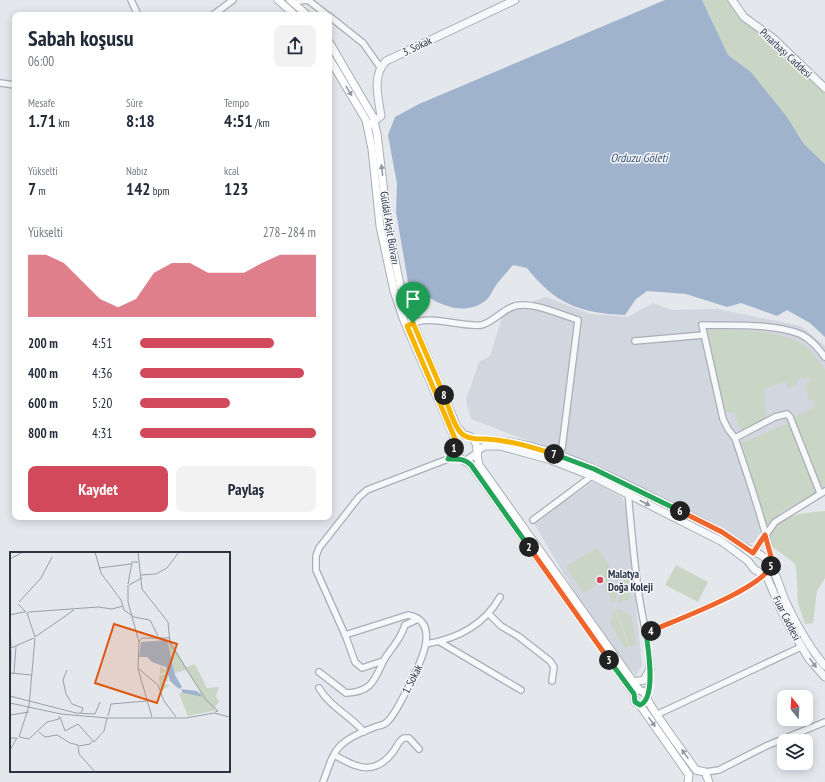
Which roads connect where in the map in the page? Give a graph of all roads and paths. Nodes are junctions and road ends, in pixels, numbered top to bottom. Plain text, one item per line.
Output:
1 (131, 0) edge
2 (233, 0) edge
3 (278, 0) edge
4 (290, 0) edge
5 (515, 0) edge
6 (732, 0) edge
7 (299, 1) edge
8 (137, 12) edge
9 (217, 12) edge
10 (292, 12) edge
11 (304, 12) edge
12 (323, 12) edge
13 (332, 19) edge
14 (332, 47) edge
15 (332, 63) edge
16 (380, 67) junction
17 (0, 83) edge
18 (12, 85) edge
19 (825, 88) edge
20 (374, 121) junction
21 (368, 126) junction
22 (410, 325) junction
23 (704, 335) junction
24 (635, 341) dead end
25 (825, 357) edge
26 (464, 436) junction
27 (734, 438) junction
28 (474, 440) junction
29 (455, 444) junction
30 (562, 448) dead end
31 (477, 452) junction
32 (448, 459) junction
33 (464, 460) junction
34 (592, 476) junction
35 (627, 484) junction
36 (823, 492) edge
37 (628, 494) junction
38 (533, 520) dead end
39 (765, 535) junction
40 (753, 553) junction
41 (748, 561) junction
42 (771, 566) junction
43 (754, 569) junction
44 (764, 575) junction
45 (754, 583) junction
46 (500, 598) dead end
47 (489, 614) junction
48 (418, 619) junction
49 (646, 633) junction
50 (345, 635) junction
51 (440, 642) junction
52 (426, 644) junction
53 (801, 647) junction
54 (383, 661) junction
55 (825, 666) edge
56 (319, 672) dead end
57 (650, 673) junction
58 (825, 677) edge
59 (552, 681) dead end
60 (633, 682) junction
61 (319, 688) dead end
62 (521, 690) dead end
63 (642, 694) junction
64 (640, 705) junction
65 (656, 715) junction
66 (825, 722) edge
67 (364, 732) junction
68 (419, 749) dead end
69 (334, 755) junction
70 (696, 770) junction
71 (720, 770) junction
72 (705, 772) junction
73 (688, 780) edge
74 (323, 782) edge
75 (709, 782) edge

1 - 8 street
2 - 9 street
3 - 10 main road
4 - 11 main road
5 - 16 street, 3. Sokak
6 - 19 street, Pınarbaşı Caddesi
7 - 12 street
13 - 16 street
14 - 20 main road, Güldal Akşit Bulvarı
15 -> 21 main road, Güldal Akşit Bulvarı
16 - 20 street
17 - 18 street
20 - 21 street
22 -> 20 main road, Güldal Akşit Bulvarı
21 - 22 main road, Güldal Akşit Bulvarı
22 - 26 main road, Güldal Akşit Bulvarı
22 - 29 main road, Güldal Akşit Bulvarı
22 - 30 street
23 - 24 street
23 - 25 street
23 - 27 street
26 - 28 main road
26 - 29 street
27 - 36 street
27 - 39 street
28 - 31 main road, Güldal Akşit Bulvarı
28 - 35 street
29 - 32 street
29 - 33 main road, Güldal Akşit Bulvarı
31 - 33 street
31 - 34 street, Fuar Caddesi
31 - 60 main road, Güldal Akşit Bulvarı
32 - 33 street
32 - 50 street
33 - 63 main road, Güldal Akşit Bulvarı
34 - 37 street, Fuar Caddesi
34 - 38 street
35 - 37 street
35 - 40 street
36 - 39 street
37 -> 41 street, Fuar Caddesi
37 - 49 street
39 - 40 street
39 - 42 street
40 - 41 street
40 - 42 street
41 - 43 street, Fuar Caddesi
42 - 44 street
42 - 55 street
43 - 44 street, Fuar Caddesi
43 - 45 street
44 - 45 street
44 - 53 street, Fuar Caddesi
45 - 49 street
46 - 47 street
47 - 51 street
47 - 59 street
48 - 50 street
48 - 52 street
48 - 54 street
49 - 57 street
50 - 54 street
51 - 52 street
51 - 62 street
52 - 67 street, 1. Sokak
53 -> 58 street, Fuar Caddesi
53 - 65 street
54 - 56 street
57 - 60 street
57 - 63 street
60 - 63 main road, Güldal Akşit Bulvarı
61 - 67 street
63 - 64 street
63 - 64 main road, Güldal Akşit Bulvarı
63 - 65 main road, Güldal Akşit Bulvarı
64 -> 73 main road, Güldal Akşit Bulvarı
70 -> 65 main road, Güldal Akşit Bulvarı
66 - 71 street
67 - 69 street, 1. Sokak
68 - 69 street
69 - 74 street, 1. Sokak
70 - 72 main road
70 - 73 street
71 - 72 street
71 - 75 street
72 - 75 main road

